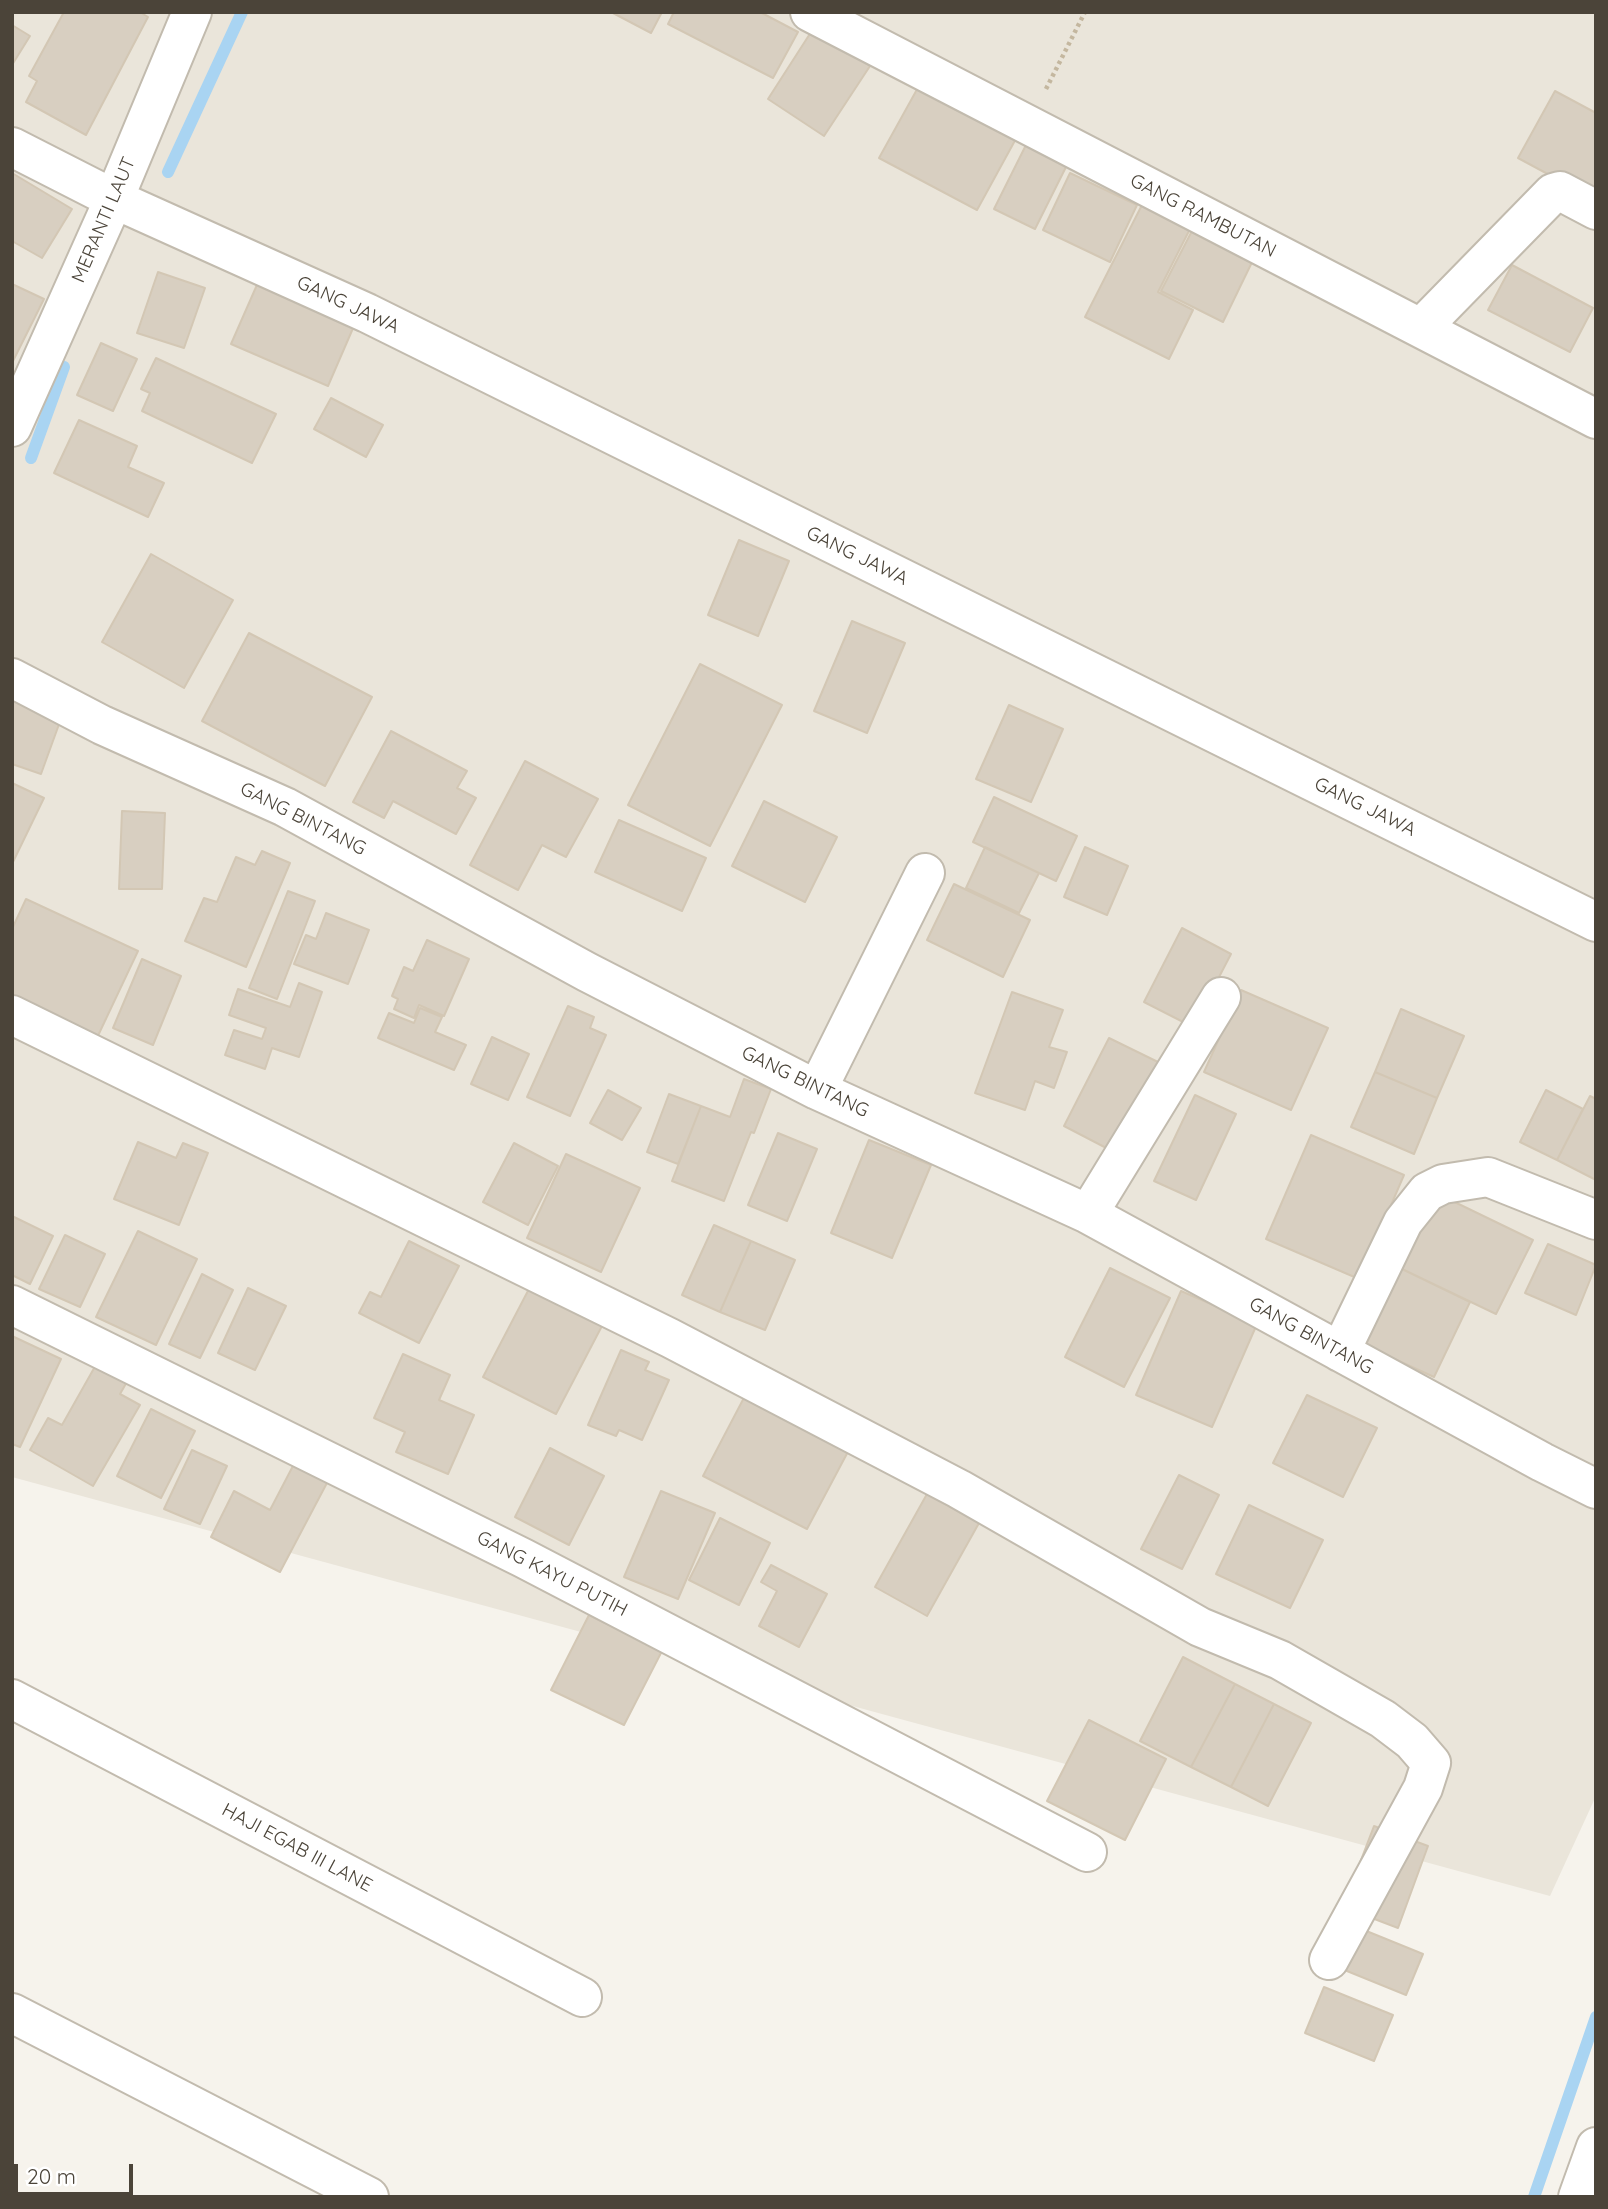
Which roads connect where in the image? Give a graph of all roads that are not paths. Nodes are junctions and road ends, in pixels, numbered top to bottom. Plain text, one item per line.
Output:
1 (192, 12) edge
2 (810, 12) edge
3 (12, 147) edge
4 (114, 199) junction
5 (1596, 210) edge
6 (1421, 328) junction
7 (14, 419) edge
8 (1596, 419) edge
9 (12, 678) edge
10 (925, 873) dead end
11 (1596, 922) edge
12 (1221, 997) dead end
13 (12, 1015) edge
14 (817, 1090) junction
15 (1088, 1214) junction
16 (1596, 1220) edge
17 (12, 1305) edge
18 (1340, 1352) junction
19 (1596, 1489) edge
20 (12, 1699) edge
21 (1087, 1852) dead end
22 (1329, 1960) dead end
23 (582, 1997) dead end
24 (12, 2013) edge
25 (1596, 2147) edge
26 (369, 2197) edge
27 (1578, 2197) edge

1 - 4 street, MERANTI LAUT
2 - 6 street, GANG RAMBUTAN
3 - 4 street, GANG JAWA
4 - 7 street, MERANTI LAUT
4 - 11 street, GANG JAWA
5 - 6 street
6 - 8 street, GANG RAMBUTAN
9 - 14 street, GANG BINTANG
10 - 14 street
12 - 15 street
13 - 22 street
14 - 15 street, GANG BINTANG
15 - 18 street, GANG BINTANG
16 - 18 street
17 - 21 street, GANG KAYU PUTIH
18 - 19 street, GANG BINTANG
20 - 23 street, HAJI EGAB III LANE
24 - 26 street
25 - 27 street

